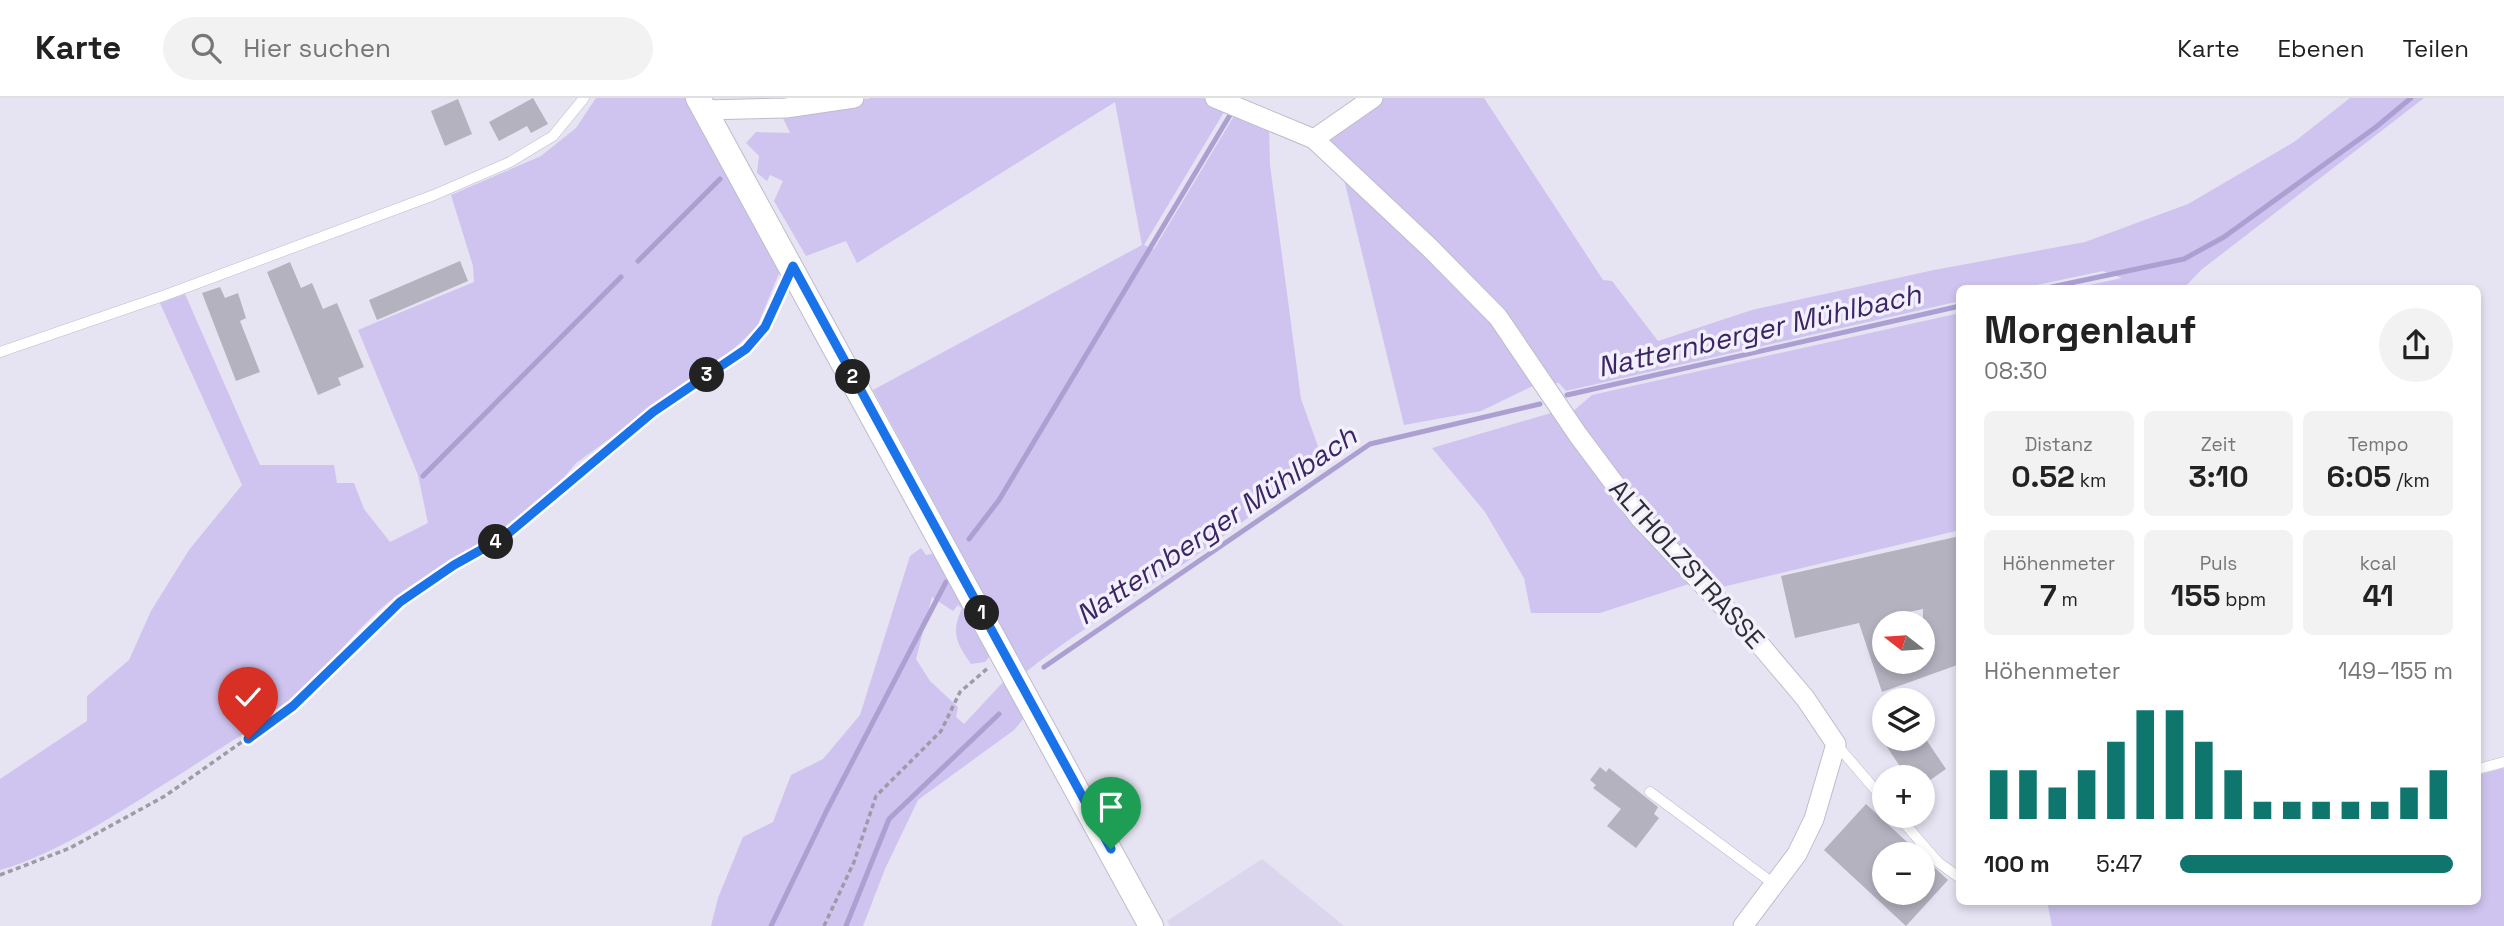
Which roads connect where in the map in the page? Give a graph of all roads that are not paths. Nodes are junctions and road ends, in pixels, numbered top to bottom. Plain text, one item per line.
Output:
1 (584, 98) edge
2 (854, 98) edge
3 (1215, 98) edge
4 (1373, 98) edge
5 (702, 104) edge
6 (1314, 139) junction
7 (0, 352) edge
8 (1836, 744) junction
9 (2504, 762) edge
10 (2481, 768) edge
11 (1872, 786) edge
12 (1650, 792) dead end
13 (1908, 828) edge
14 (1956, 875) edge
15 (1774, 884) junction
16 (1151, 926) edge
17 (1743, 926) edge

1 - 7 lane
2 - 5 street
3 - 6 street, ALTHOLZSTRASSE
4 - 6 street
5 - 16 street
6 - 8 street, ALTHOLZSTRASSE
8 - 11 lane
8 - 15 street
9 - 10 lane
12 - 15 lane
13 - 14 lane
15 - 17 street

